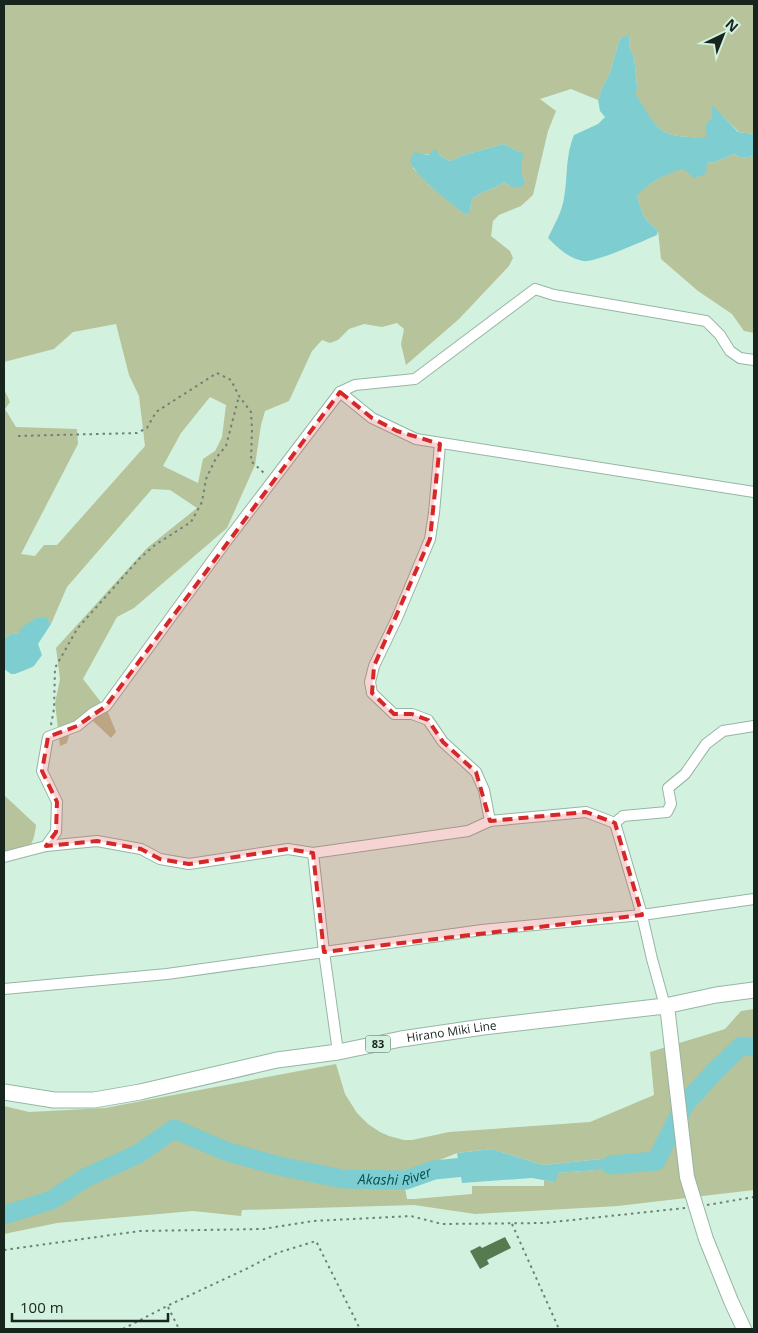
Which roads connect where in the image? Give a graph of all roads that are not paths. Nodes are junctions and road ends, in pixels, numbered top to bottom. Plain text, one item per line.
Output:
1 (754, 360) edge
2 (340, 392) junction
3 (440, 444) junction
4 (754, 492) edge
5 (754, 726) edge
6 (490, 821) junction
7 (615, 822) junction
8 (46, 846) junction
9 (313, 853) junction
10 (4, 857) edge
11 (754, 898) edge
12 (642, 915) junction
13 (324, 952) junction
14 (4, 989) edge
15 (754, 990) edge
16 (666, 1010) junction
17 (338, 1052) junction
18 (4, 1092) edge
19 (744, 1329) edge

1 - 2 street
2 - 3 street
2 - 8 street
3 - 4 street
3 - 6 street
5 - 7 street
6 - 7 street
6 - 9 street
7 - 12 street
8 - 9 street
8 - 10 street
9 - 13 street
11 - 12 street
12 - 13 street
12 - 16 street
13 - 14 street
13 - 17 street
15 - 16 main road, Hirano Miki Line / 83
16 - 17 main road, Hirano Miki Line / 83
16 - 19 street
17 - 18 main road, Hirano Miki Line / 83

